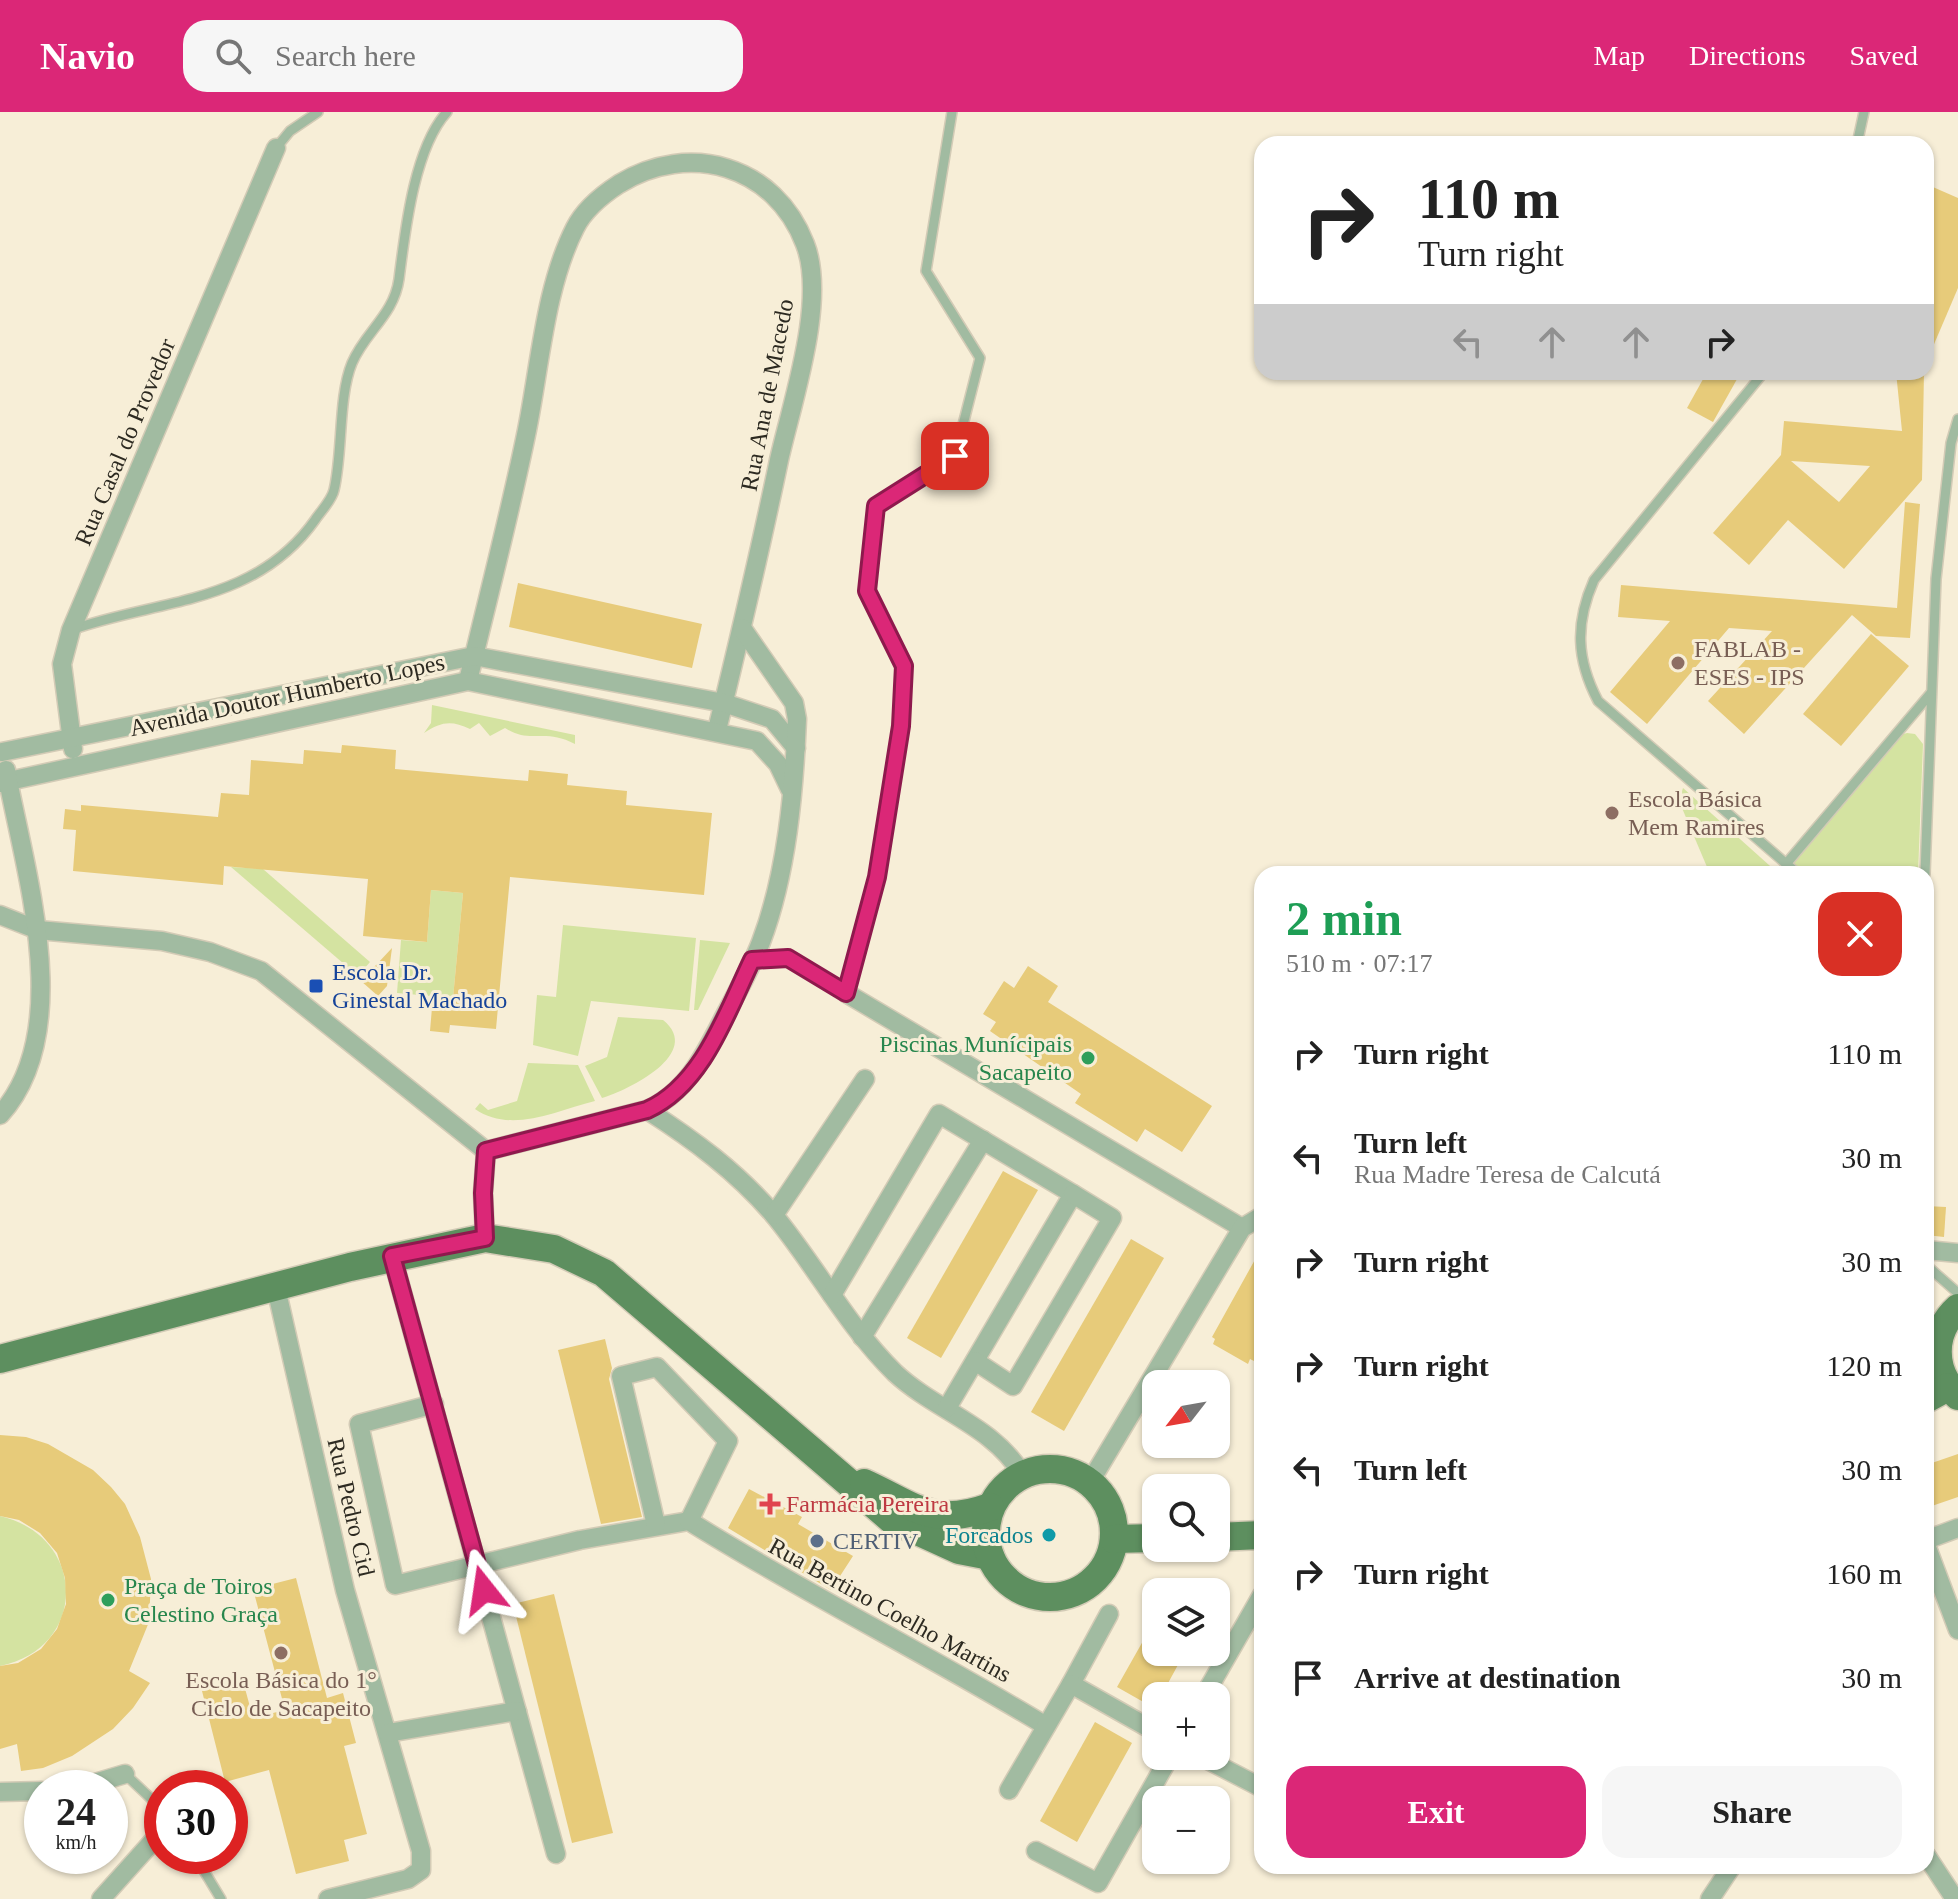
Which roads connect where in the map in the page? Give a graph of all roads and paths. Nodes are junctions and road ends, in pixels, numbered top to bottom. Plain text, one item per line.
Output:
1 (318, 112) edge
2 (447, 112) edge
3 (952, 112) edge
4 (1864, 112) edge
5 (1859, 136) edge
6 (276, 148) joint
7 (1757, 380) edge
8 (1958, 419) edge
9 (742, 628) junction
10 (71, 630) junction
11 (474, 656) junction
12 (468, 681) junction
13 (1932, 692) junction
14 (724, 703) junction
15 (717, 730) junction
16 (71, 738) junction
17 (1, 746) edge
18 (796, 748) junction
19 (76, 763) junction
20 (4, 781) edge
21 (790, 789) junction
22 (1786, 864) junction
23 (1788, 866) edge
24 (1925, 866) edge
25 (0, 915) edge
26 (38, 930) junction
27 (752, 960) junction
28 (846, 993) junction
29 (865, 1079) dead end
30 (647, 1110) junction
31 (0, 1115) edge
32 (983, 1140) junction
33 (486, 1151) junction
34 (1073, 1194) junction
35 (774, 1215) junction
36 (1254, 1221) edge
37 (1242, 1228) junction
38 (485, 1238) junction
39 (1934, 1251) edge
40 (1958, 1253) edge
41 (392, 1256) junction
42 (1934, 1272) edge
43 (276, 1288) junction
44 (1958, 1293) edge
45 (832, 1295) junction
46 (1958, 1308) edge
47 (1934, 1328) edge
48 (862, 1337) junction
49 (1938, 1337) junction
50 (0, 1359) edge
51 (975, 1361) junction
52 (1944, 1394) edge
53 (434, 1404) junction
54 (947, 1408) junction
55 (841, 1473) junction
56 (1022, 1474) junction
57 (1090, 1482) junction
58 (990, 1507) junction
59 (689, 1521) junction
60 (656, 1525) junction
61 (1958, 1528) edge
62 (1254, 1535) edge
63 (1230, 1536) edge
64 (1142, 1538) edge
65 (1934, 1538) edge
66 (1114, 1539) junction
67 (990, 1556) junction
68 (1934, 1564) edge
69 (478, 1566) junction
70 (1254, 1609) edge
71 (1109, 1614) dead end
72 (1958, 1630) edge
73 (1212, 1682) edge
74 (1071, 1684) junction
75 (517, 1711) junction
76 (1142, 1724) edge
77 (1046, 1726) junction
78 (388, 1733) junction
79 (1162, 1770) edge
80 (1227, 1770) edge
81 (128, 1777) edge
82 (1254, 1784) edge
83 (1009, 1790) dead end
84 (24, 1791) edge
85 (0, 1792) edge
86 (144, 1792) edge
87 (144, 1851) edge
88 (1036, 1851) dead end
89 (556, 1854) dead end
90 (1934, 1867) edge
91 (206, 1874) edge
92 (1727, 1874) edge
93 (101, 1899) edge
94 (221, 1899) edge
95 (328, 1899) edge
96 (1710, 1899) edge
97 (1955, 1899) edge

1 - 6 lane
2 - 10 lane
3 - 28 lane
4 - 5 lane
6 - 10 street, Rua Casal do Provedor
7 - 22 lane
8 - 13 lane
9 - 11 street, Rua Ana de Macedo
9 - 14 street, Rua Ana de Macedo
9 - 18 street
10 - 16 street, Rua Casal do Provedor
11 - 12 street, Rua Ana de Macedo
11 - 14 street
11 - 16 street
12 - 15 street, Avenida Doutor Humberto Lopes
12 - 19 street, Avenida Doutor Humberto Lopes
13 - 22 lane
13 - 24 lane
14 - 15 street, Rua Ana de Macedo
14 - 18 street
15 - 21 street, Avenida Doutor Humberto Lopes
16 - 17 street
16 - 19 street, Rua Casal do Provedor
17 - 20 street
18 - 21 street
19 - 20 street, Avenida Doutor Humberto Lopes
20 - 26 street
21 - 27 street
22 - 23 lane
25 - 26 street
26 - 31 street
26 - 33 street
27 - 28 lane
27 - 30 street
28 - 37 street
29 - 35 street
30 - 33 street
30 - 35 street
32 - 34 street
32 - 45 street
32 - 48 street
33 - 38 street
34 - 51 street
34 - 51 street
35 - 45 street
36 - 37 street
37 - 57 street
38 - 41 main road
38 - 55 main road
39 - 40 street
41 - 43 main road
41 - 53 street
42 - 44 lane
43 - 50 main road
43 - 78 street, Rua Pedro Cid
45 - 48 street
46 - 49 main road
47 - 49 lane
48 - 54 street
49 - 52 main road
51 - 54 street
53 - 69 street
53 - 69 street
54 - 56 street
55 - 58 main road
55 - 67 main road
56 - 57 main road
56 - 58 main road
57 - 66 main road
58 - 67 main road
59 - 60 street
59 - 60 street
59 - 77 street, Rua Bertino Coelho Martins
60 - 69 street
61 - 65 street
62 - 63 main road
64 - 66 main road
66 - 67 main road
68 - 72 street
69 - 75 street
70 - 73 street
71 - 74 street
74 - 76 street
74 - 77 street
75 - 78 street
75 - 89 street
77 - 83 street
78 - 95 street, Rua Pedro Cid
79 - 88 street
80 - 82 street
81 - 86 lane
84 - 85 street
87 - 93 street
90 - 97 street
91 - 94 lane
92 - 96 street

